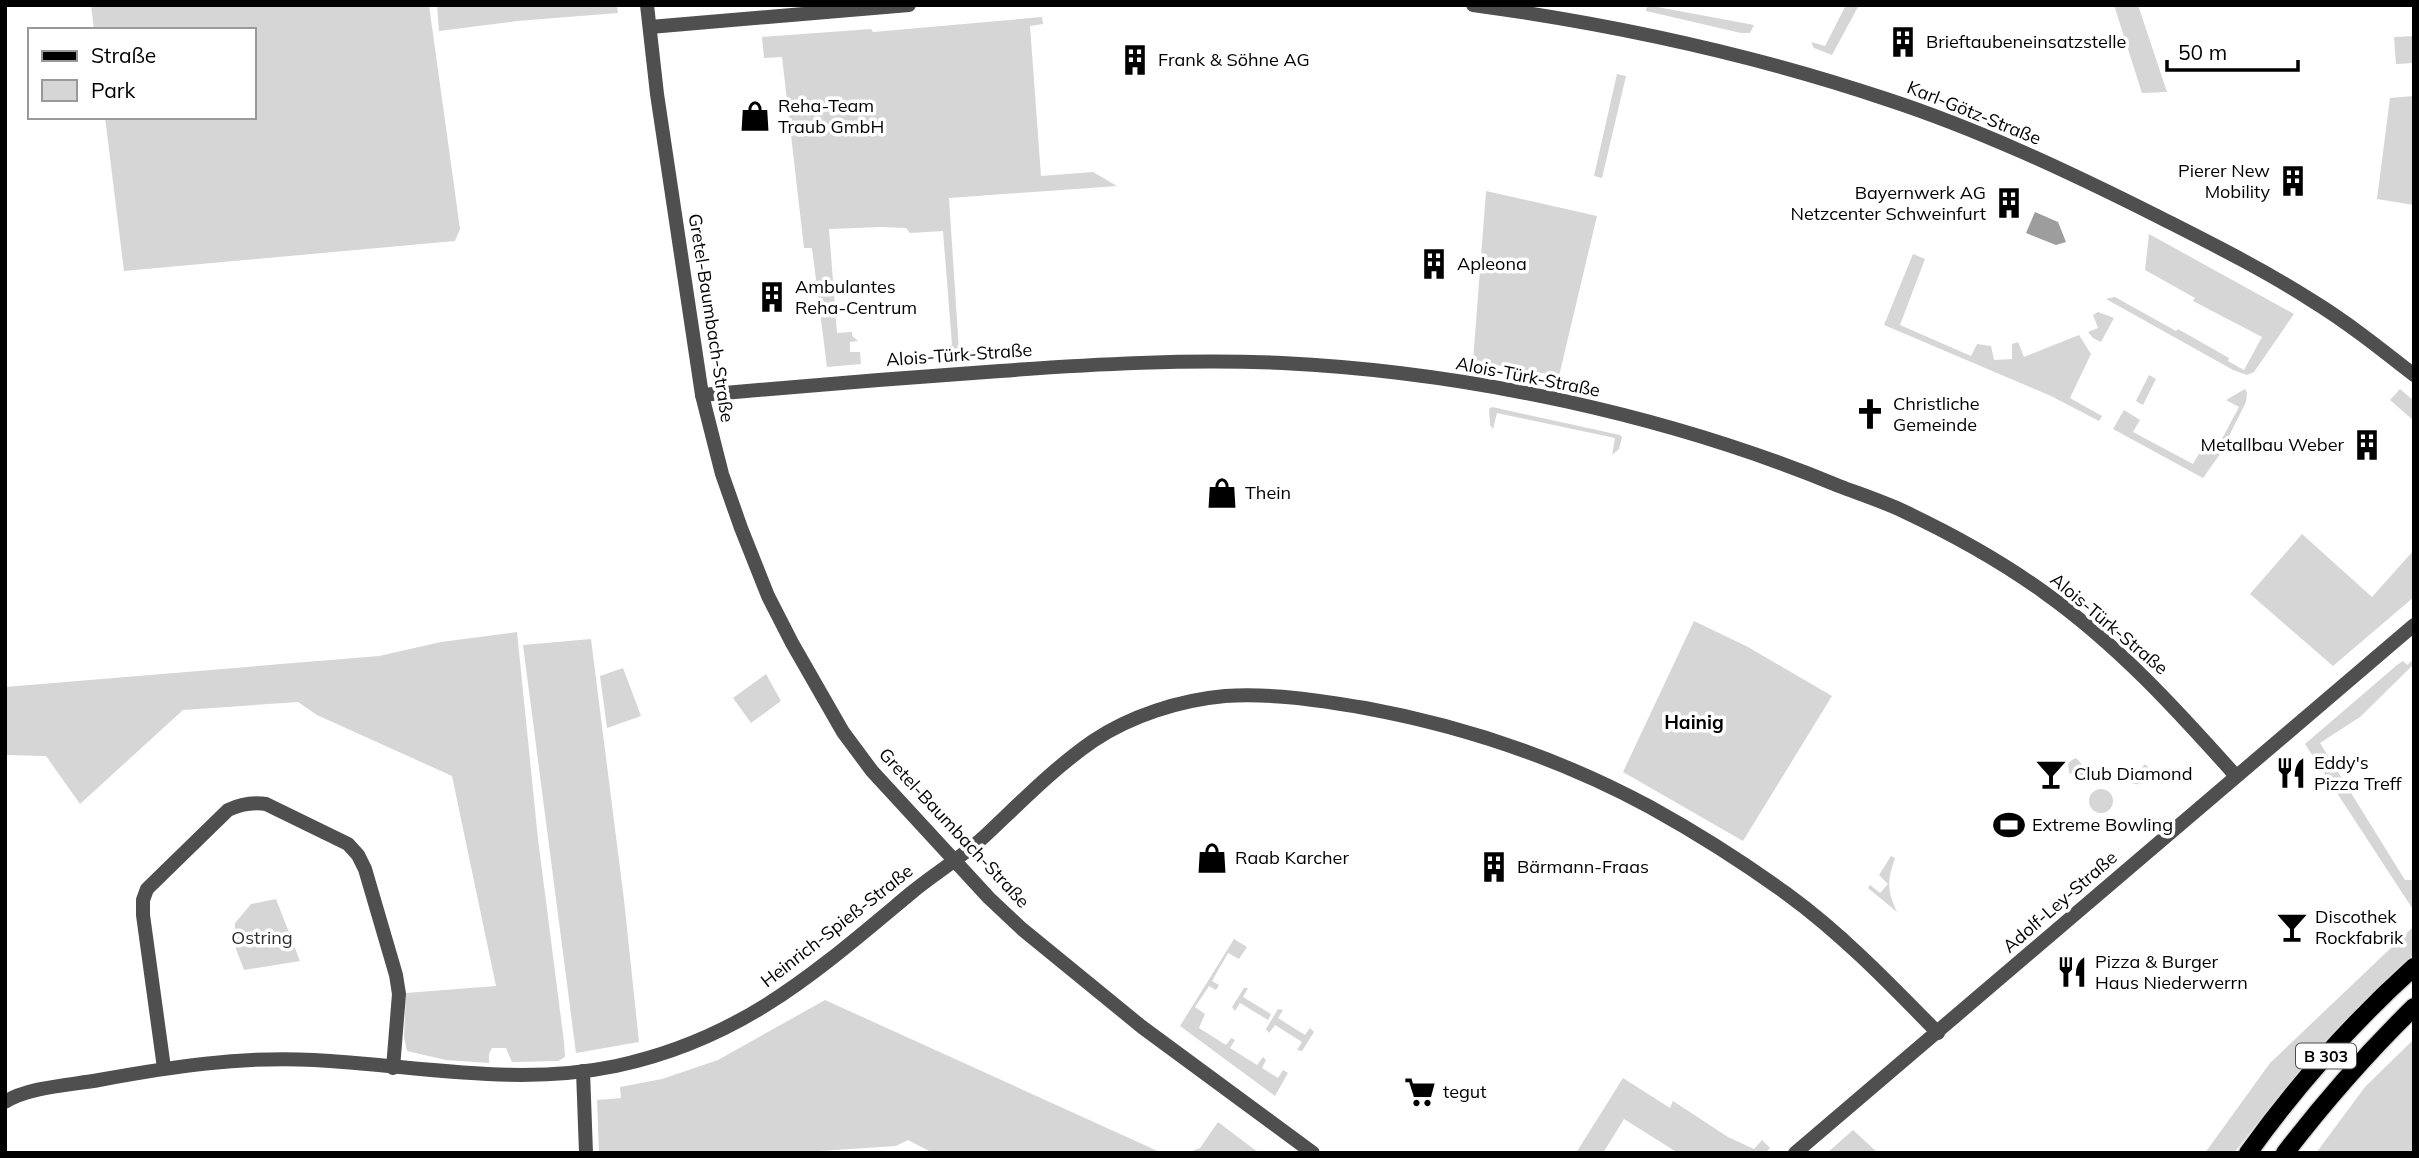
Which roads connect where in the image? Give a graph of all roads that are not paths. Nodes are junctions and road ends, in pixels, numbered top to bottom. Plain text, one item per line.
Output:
1 (647, 5) edge
2 (909, 5) edge
3 (1473, 5) edge
4 (650, 27) junction
5 (2414, 375) edge
6 (702, 395) junction
7 (2414, 625) edge
8 (2236, 776) junction
9 (954, 861) junction
10 (2414, 967) edge
11 (2414, 1007) edge
12 (1938, 1033) junction
13 (164, 1068) junction
14 (394, 1068) junction
15 (583, 1071) junction
16 (5, 1102) edge
17 (586, 1153) edge
18 (1312, 1153) edge
19 (1795, 1153) edge
20 (2248, 1153) edge
21 (2284, 1153) edge

1 - 4 street, Gretel-Baumbach-Straße
2 - 4 street
3 - 5 street, Karl-Götz-Straße
4 - 6 street, Gretel-Baumbach-Straße
6 - 8 street, Alois-Türk-Straße
6 - 9 street, Gretel-Baumbach-Straße
7 - 8 street, Adolf-Ley-Straße
8 - 12 street, Adolf-Ley-Straße
9 - 12 street, Heinrich-Spieß-Straße
9 - 15 street, Heinrich-Spieß-Straße
9 - 18 street, Gretel-Baumbach-Straße
10 - 20 main road, B 303
11 - 21 main road, B 303
12 - 19 street, Adolf-Ley-Straße
13 - 14 street
13 - 14 street
13 - 16 street
14 - 15 street
15 - 17 street

